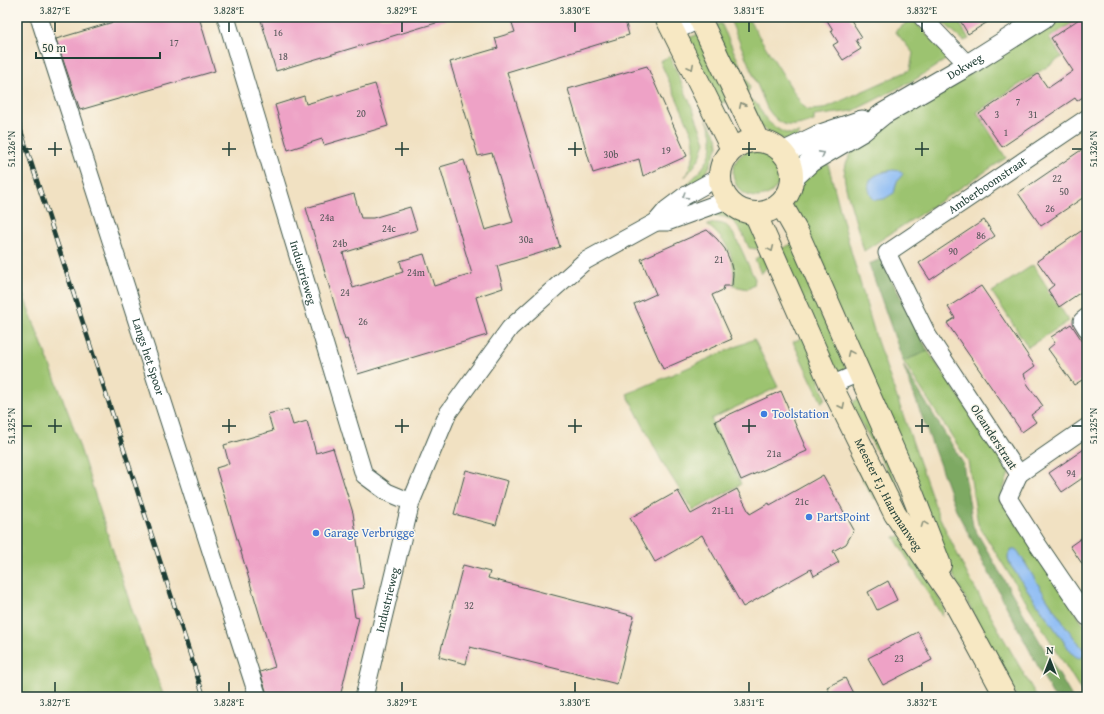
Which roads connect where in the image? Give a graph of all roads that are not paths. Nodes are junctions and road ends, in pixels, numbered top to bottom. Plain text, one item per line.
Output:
1 (39, 17) edge
2 (226, 17) edge
3 (922, 17) edge
4 (1044, 17) edge
5 (700, 18) edge
6 (670, 24) edge
7 (968, 65) junction
8 (883, 114) junction
9 (1087, 118) edge
10 (758, 141) junction
11 (732, 149) junction
12 (783, 153) junction
13 (719, 177) junction
14 (792, 179) junction
15 (727, 200) junction
16 (781, 204) junction
17 (756, 214) junction
18 (656, 222) junction
19 (887, 253) joint
20 (1087, 317) edge
21 (1087, 329) edge
22 (859, 373) junction
23 (831, 385) junction
24 (1087, 427) edge
25 (1019, 474) junction
26 (411, 502) junction
27 (953, 599) junction
28 (1087, 616) edge
29 (258, 697) edge
30 (364, 697) edge
31 (1006, 697) edge

1 - 29 street, Langs het Spoor
2 - 26 street, Industrieweg
3 - 7 street
4 - 7 street, Dokweg
5 - 6 street
10 -> 5 main road
6 -> 11 main road
7 - 8 street, Dokweg
8 - 12 street, Dokweg
14 -> 8 street, Dokweg
9 - 19 street, Amberboomstraat
10 - 11 main road
10 - 12 main road
11 - 13 main road
12 - 14 main road
13 - 15 main road
13 -> 18 street, Industrieweg
14 - 16 main road
15 - 17 main road
15 - 18 street, Industrieweg
16 - 17 main road
22 -> 16 main road, Meester F.J. Haarmanweg
17 -> 23 main road, Meester F.J. Haarmanweg
18 - 26 street, Industrieweg
19 - 25 street, Oleanderstraat
20 - 21 street
22 - 23 street
27 -> 22 main road, Meester F.J. Haarmanweg
23 -> 27 main road, Meester F.J. Haarmanweg
24 - 25 street
25 - 28 street, Oleanderstraat
26 - 30 street, Industrieweg
27 - 31 main road, Meester F.J. Haarmanweg

